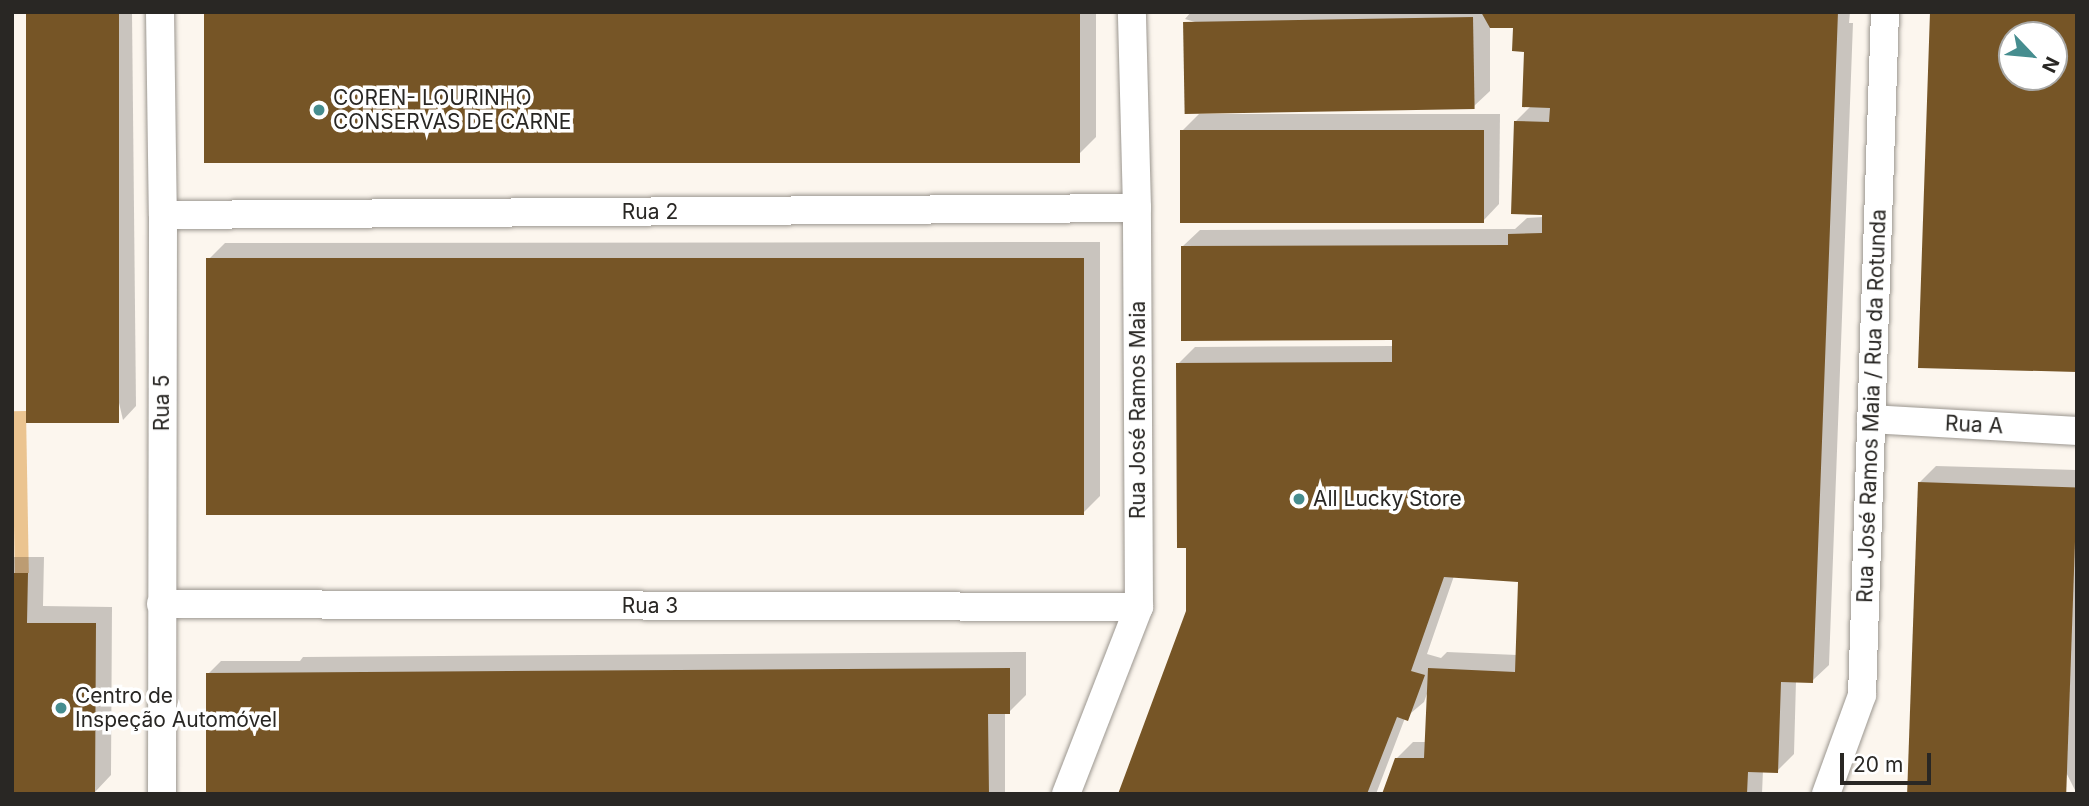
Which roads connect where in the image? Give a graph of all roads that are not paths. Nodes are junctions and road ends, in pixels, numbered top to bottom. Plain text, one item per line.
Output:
1 (160, 12) edge
2 (1132, 12) edge
3 (1885, 12) edge
4 (1136, 208) junction
5 (163, 215) junction
6 (1871, 419) junction
7 (2077, 431) edge
8 (161, 604) junction
9 (1139, 607) junction
10 (162, 794) edge
11 (1066, 794) edge
12 (1826, 794) edge

1 - 5 street, Rua 5
2 - 4 street, Rua José Ramos Maia
3 - 6 street, Rua José Ramos Maia / Rua da Rotunda
4 - 5 street, Rua 2
4 - 9 street, Rua José Ramos Maia
5 - 8 street, Rua 5
6 - 7 street, Rua A
6 - 12 street, Rua José Ramos Maia / Rua da Rotunda
8 - 9 street, Rua 3
8 - 10 street, Rua 5
9 - 11 street, Rua José Ramos Maia

